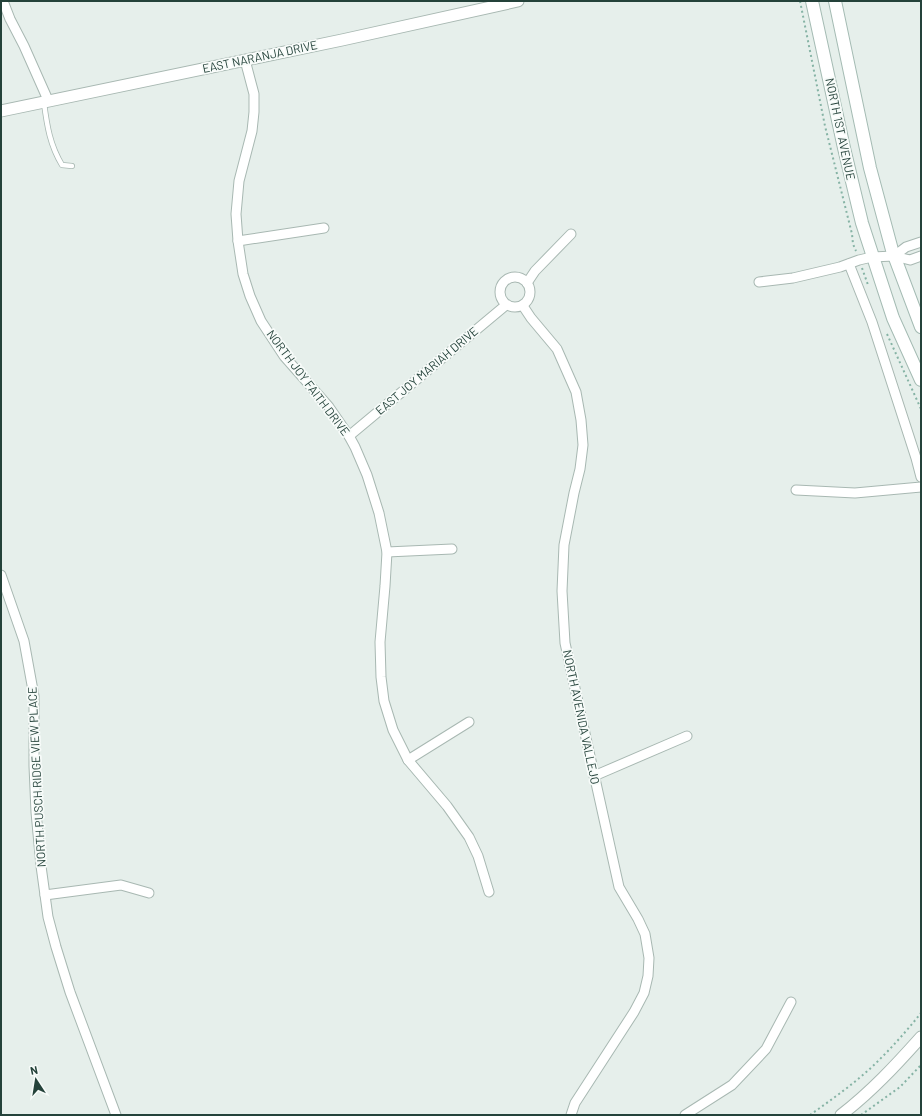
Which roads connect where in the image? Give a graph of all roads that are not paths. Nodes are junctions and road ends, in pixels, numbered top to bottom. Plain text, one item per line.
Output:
1 (3, 1) edge
2 (518, 1) edge
3 (812, 1) edge
4 (835, 1) edge
5 (245, 60) junction
6 (46, 101) junction
7 (1, 111) edge
8 (72, 166) dead end
9 (324, 228) dead end
10 (571, 234) dead end
11 (238, 241) junction
12 (921, 242) edge
13 (872, 256) junction
14 (894, 256) junction
15 (921, 256) edge
16 (849, 264) junction
17 (759, 282) dead end
18 (527, 283) junction
19 (506, 305) junction
20 (522, 306) junction
21 (921, 327) edge
22 (921, 380) edge
23 (349, 436) junction
24 (921, 477) edge
25 (921, 486) edge
26 (796, 490) dead end
27 (452, 549) dead end
28 (387, 552) junction
29 (1, 575) edge
30 (470, 722) dead end
31 (687, 736) dead end
32 (408, 760) junction
33 (594, 776) junction
34 (489, 892) dead end
35 (149, 893) dead end
36 (45, 895) junction
37 (790, 1002) dead end
38 (921, 1036) edge
39 (116, 1115) edge
40 (571, 1115) edge
41 (685, 1115) edge
42 (841, 1115) edge

1 - 6 street
2 - 5 street, EAST NARANJA DRIVE
3 - 13 main road, NORTH 1ST AVENUE
4 - 14 main road, NORTH 1ST AVENUE
5 - 6 street, EAST NARANJA DRIVE
5 - 11 street, NORTH JOY FAITH DRIVE
6 - 7 street, EAST NARANJA DRIVE
6 - 8 lane
9 - 11 street
10 - 18 street
11 - 23 street, NORTH JOY FAITH DRIVE
12 - 14 street
13 - 14 street
13 - 16 street
13 - 22 main road, NORTH 1ST AVENUE
14 - 15 street
14 - 21 main road, NORTH 1ST AVENUE
16 - 17 street
16 - 24 street
18 - 19 street
18 - 20 street
19 - 20 street
19 - 23 street, EAST JOY MARIAH DRIVE
20 - 33 street, NORTH AVENIDA VALLEJO
23 - 28 street, NORTH JOY FAITH DRIVE
25 - 26 street
27 - 28 street
28 - 32 street, NORTH JOY FAITH DRIVE
29 - 36 street, NORTH PUSCH RIDGE VIEW PLACE
30 - 32 street
31 - 33 street
32 - 34 street, NORTH JOY FAITH DRIVE
33 - 40 street, NORTH AVENIDA VALLEJO
35 - 36 street
36 - 39 street, NORTH PUSCH RIDGE VIEW PLACE
37 - 41 street
38 - 42 street

